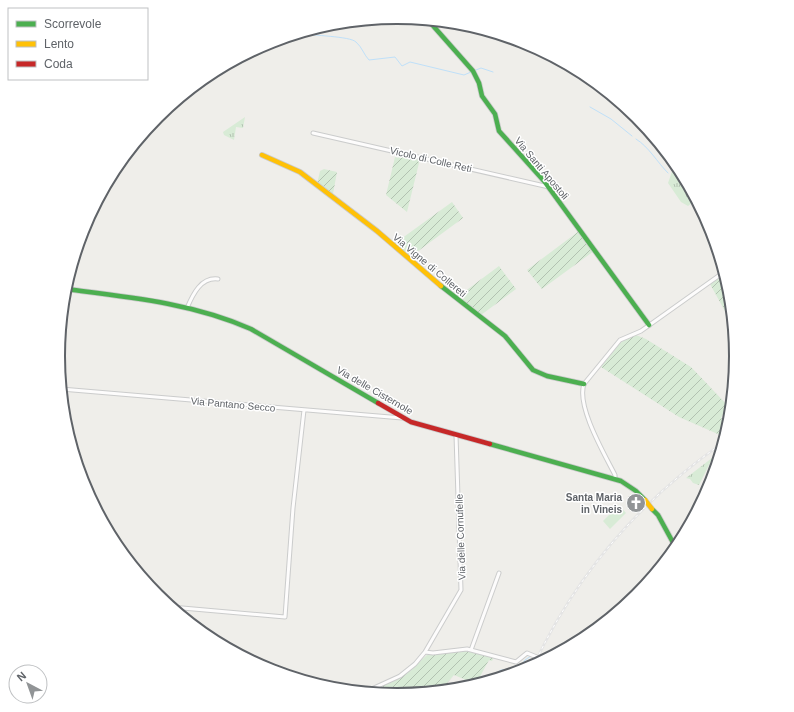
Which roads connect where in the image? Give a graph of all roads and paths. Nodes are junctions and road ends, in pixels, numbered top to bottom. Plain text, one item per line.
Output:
1 (434, 26) edge
2 (313, 133) dead end
3 (262, 155) dead end
4 (549, 187) junction
5 (719, 275) edge
6 (218, 279) dead end
7 (71, 291) edge
8 (187, 308) junction
9 (649, 325) junction
10 (584, 384) junction
11 (67, 390) edge
12 (304, 410) junction
13 (405, 419) junction
14 (456, 435) junction
15 (615, 480) junction
16 (672, 541) edge
17 (499, 573) dead end
18 (180, 608) edge
19 (471, 650) junction
20 (426, 652) junction
21 (537, 657) edge
22 (375, 687) edge

1 - 4 street, Via Santi Apostoli
2 - 4 street, Vicolo di Colle Reti
3 - 10 street, Via Vigne di Collereti
4 - 9 street, Via Santi Apostoli
5 - 9 street
6 - 8 street
7 - 8 street, Via delle Cisternole
8 - 13 street, Via delle Cisternole
9 - 10 street
10 - 15 street
11 - 12 street, Via Pantano Secco
12 - 13 street, Via Pantano Secco
12 - 18 street
13 - 14 street, Via delle Cisternole
14 - 15 street, Via delle Cisternole
14 - 20 street, Via delle Cornufelle
15 - 16 street, Via delle Cisternole, bridge
17 - 19 street
19 - 20 street
19 - 21 street
20 - 22 street, Via delle Cornufelle

